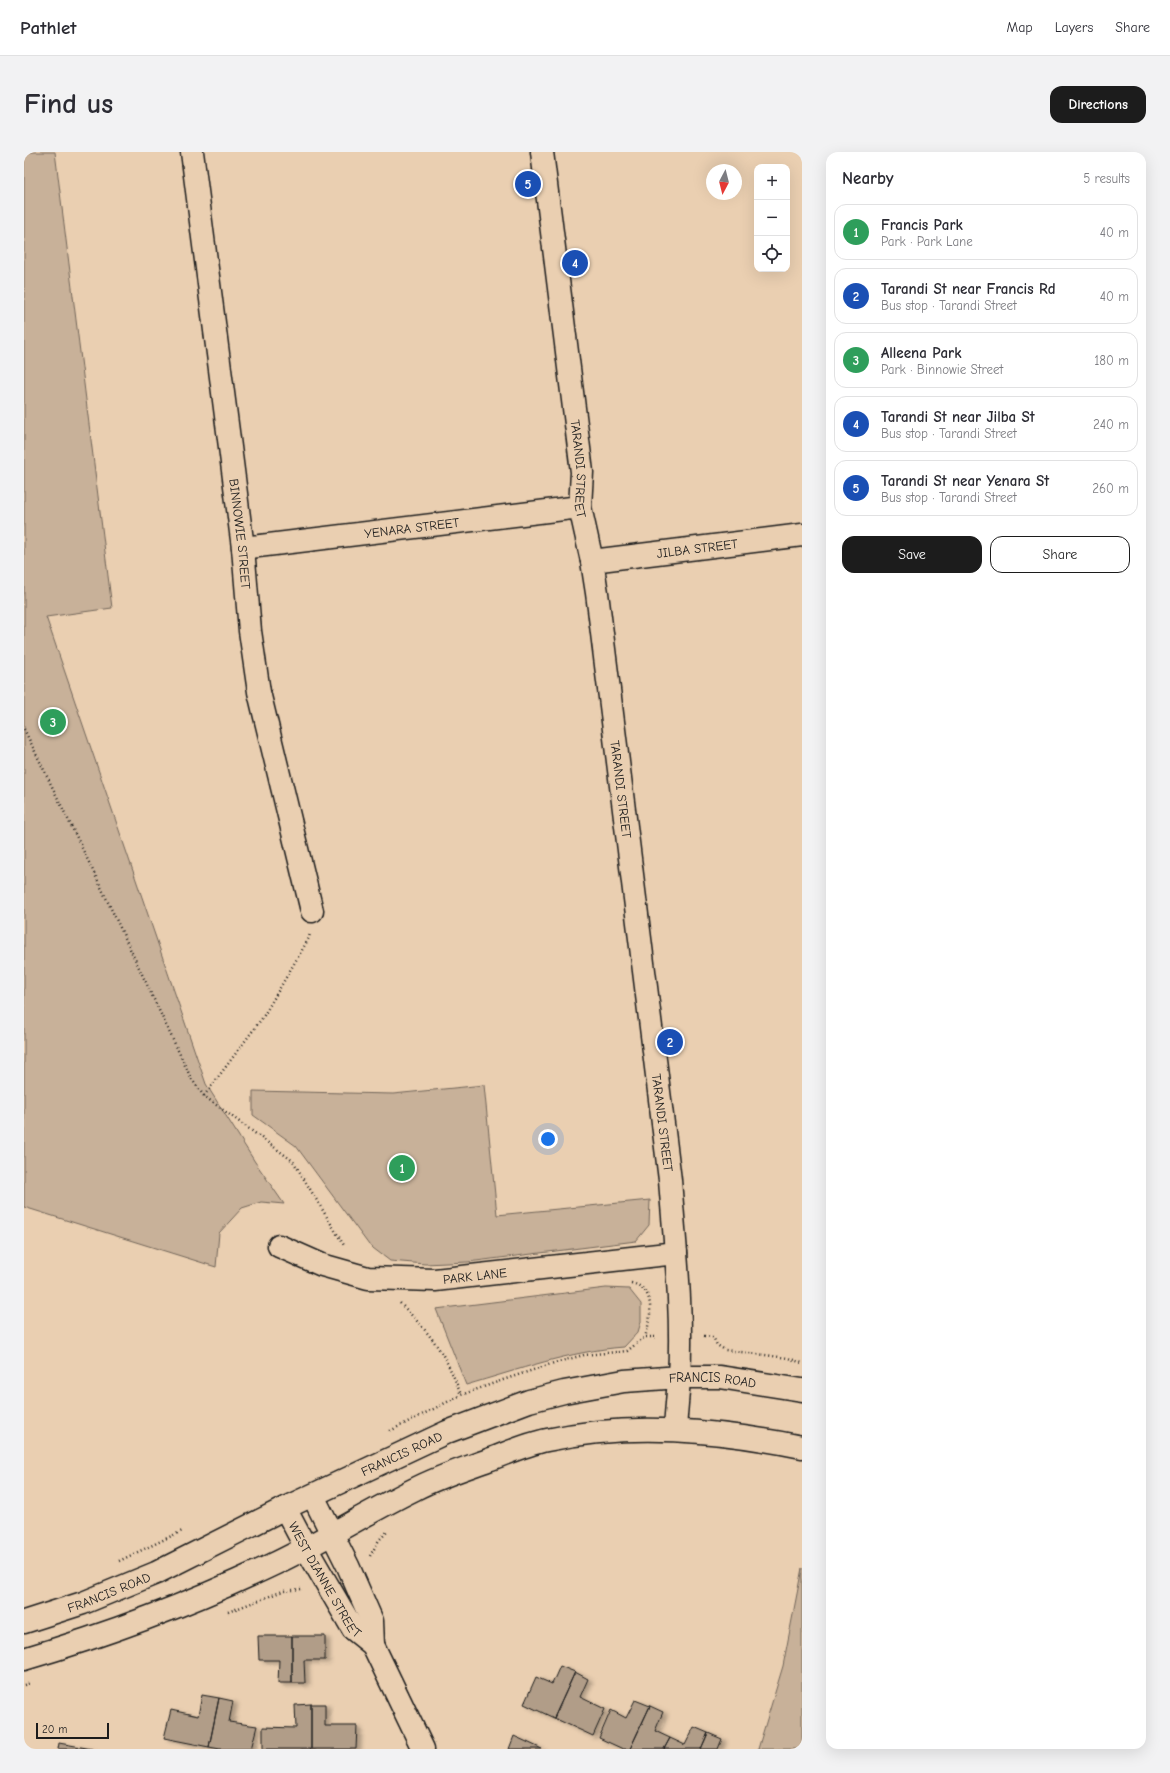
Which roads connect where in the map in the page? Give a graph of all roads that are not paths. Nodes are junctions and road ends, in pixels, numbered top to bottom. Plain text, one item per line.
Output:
1 (192, 152) edge
2 (542, 152) edge
3 (580, 507) junction
4 (802, 535) edge
5 (243, 548) junction
6 (592, 561) junction
7 (312, 911) road end
8 (279, 1246) dead end
9 (676, 1253) junction
10 (680, 1376) junction
11 (802, 1390) edge
12 (674, 1429) junction
13 (802, 1447) edge
14 (313, 1496) junction
15 (285, 1508) junction
16 (332, 1534) junction
17 (306, 1548) junction
18 (24, 1622) edge
19 (373, 1645) junction
20 (24, 1659) edge
21 (423, 1749) edge

1 - 5 street, BINNOWIE STREET
2 - 3 street, TARANDI STREET
3 - 5 street, YENARA STREET
3 - 6 street, TARANDI STREET
4 - 6 street, JILBA STREET
5 - 7 street, BINNOWIE STREET
6 - 9 street, TARANDI STREET
8 - 9 street, PARK LANE
9 - 10 street, TARANDI STREET
10 - 11 street, FRANCIS ROAD
10 - 12 street, TARANDI STREET
10 - 14 street, FRANCIS ROAD
12 - 13 street
12 - 16 street
14 - 15 street, FRANCIS ROAD
14 - 16 street, WEST DIANNE STREET
15 - 17 street, WEST DIANNE STREET
15 - 18 street, FRANCIS ROAD
16 - 17 street
16 - 19 street, WEST DIANNE STREET
17 - 19 street, WEST DIANNE STREET
17 - 20 street
19 - 21 street, WEST DIANNE STREET

